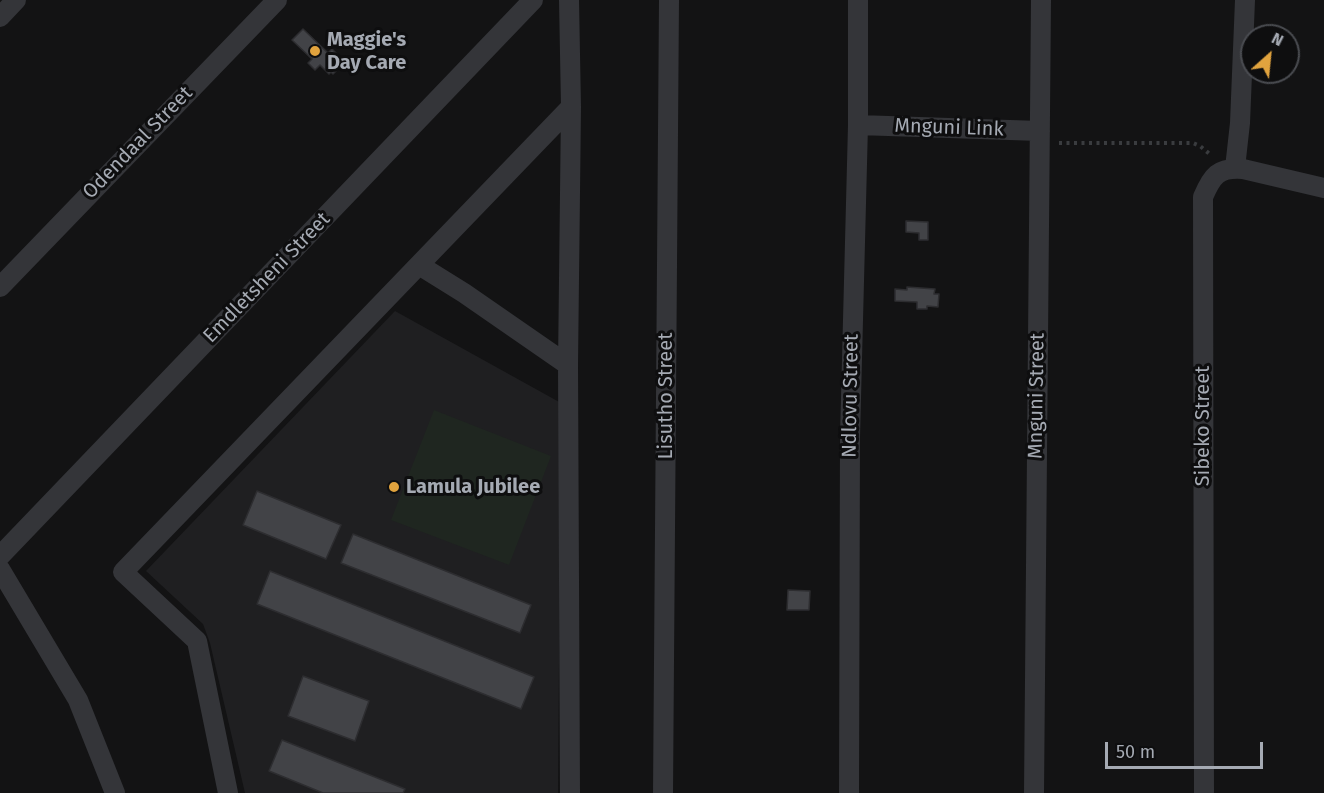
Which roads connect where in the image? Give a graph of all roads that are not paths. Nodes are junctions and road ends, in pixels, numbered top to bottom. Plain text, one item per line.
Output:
1 (16, 0) edge
2 (277, 0) edge
3 (533, 0) edge
4 (569, 0) edge
5 (669, 0) edge
6 (858, 0) edge
7 (1041, 0) edge
8 (1245, 0) edge
9 (0, 17) edge
10 (571, 106) junction
11 (858, 125) junction
12 (1040, 137) junction
13 (1230, 168) junction
14 (1324, 188) edge
15 (418, 265) junction
16 (0, 287) edge
17 (568, 365) junction
18 (0, 556) edge
19 (0, 568) edge
20 (115, 793) edge
21 (228, 793) edge
22 (570, 793) edge
23 (663, 793) edge
24 (849, 793) edge
25 (1034, 793) edge
26 (1204, 793) edge

1 - 9 street
2 - 16 street, Odendaal Street
3 - 18 street, Emdletsheni Street
4 - 10 street
5 - 23 street, Lisutho Street
6 - 11 street, Ndlovu Street
7 - 12 street, Mnguni Street
8 - 13 street
10 - 15 street
10 - 17 street
11 - 12 street, Mnguni Link
11 - 24 street, Ndlovu Street
12 - 25 street, Mnguni Street
13 - 14 street
13 - 26 street, Sibeko Street
15 - 17 street
15 - 21 street
17 - 22 street
19 - 20 street

